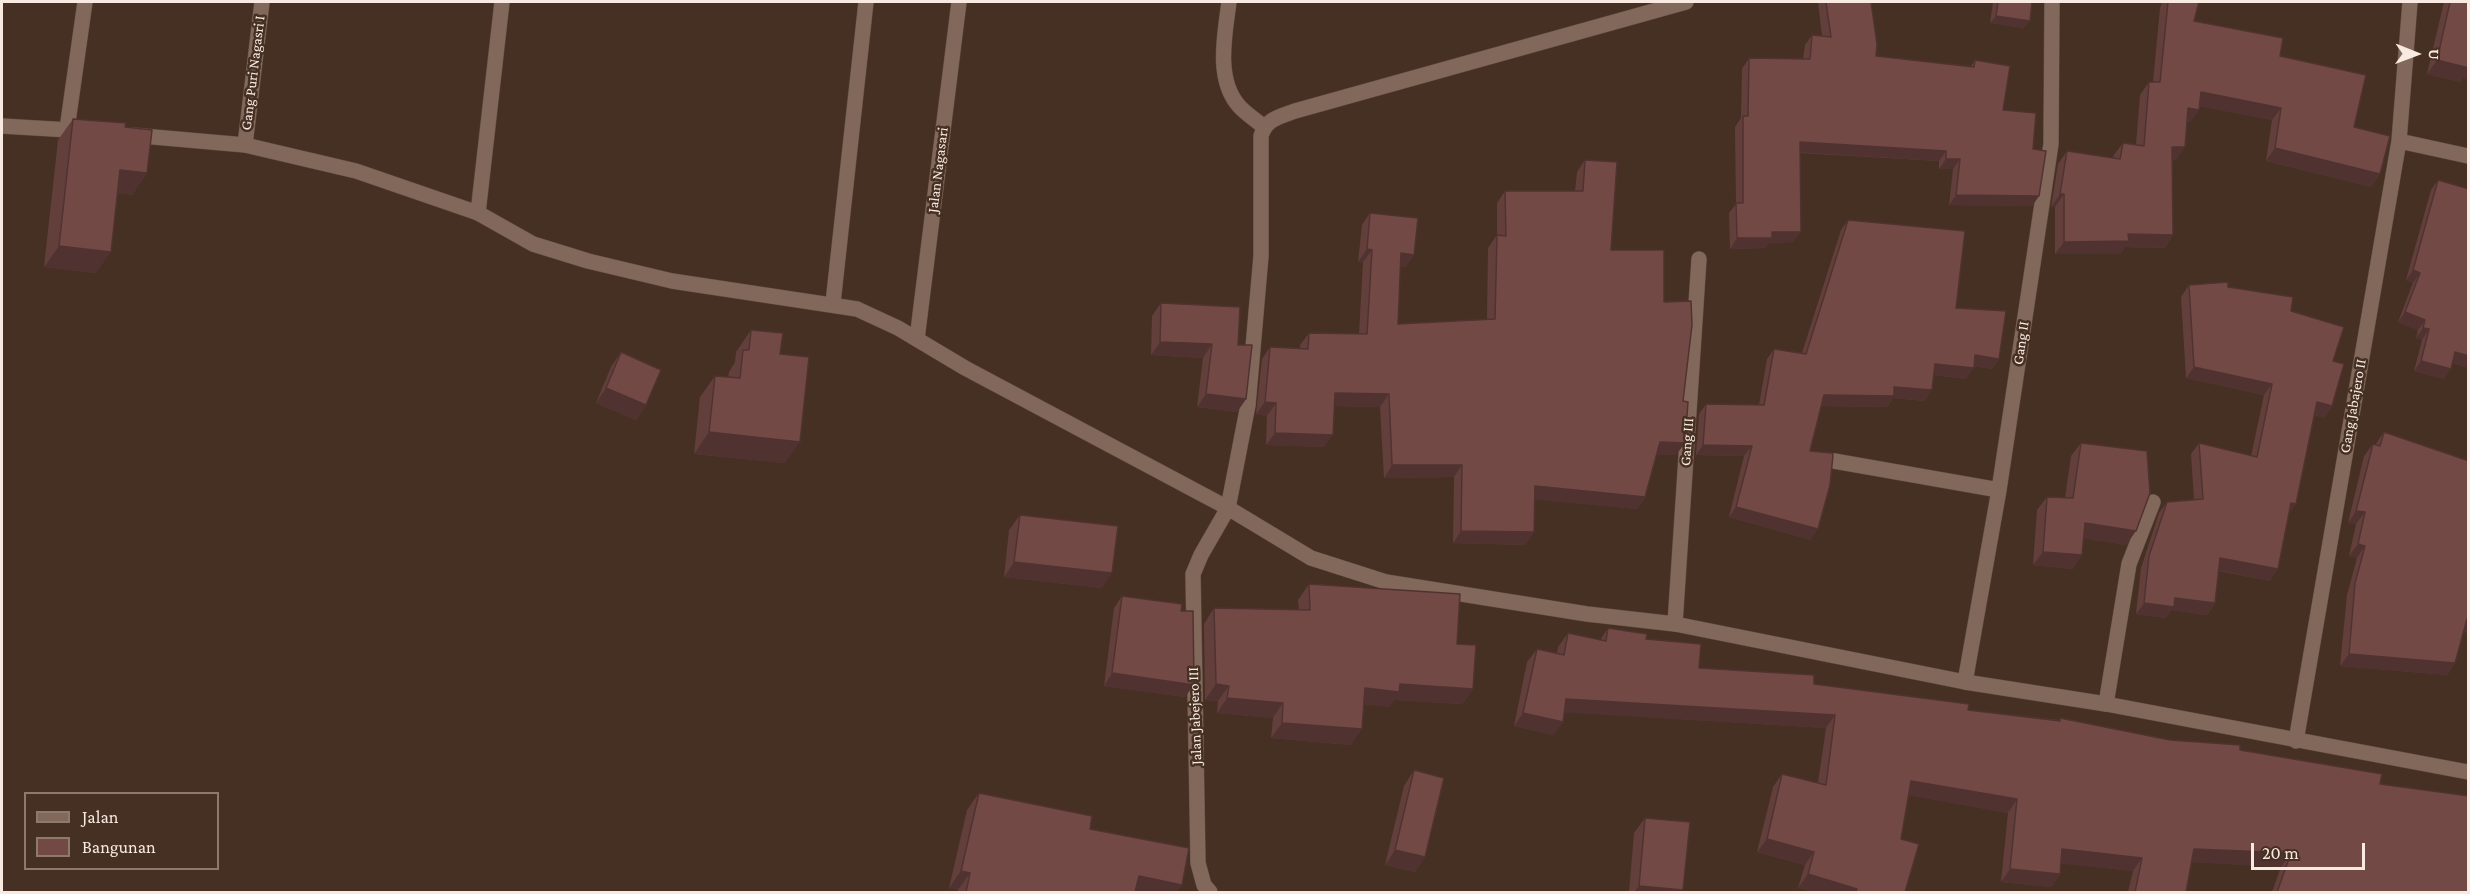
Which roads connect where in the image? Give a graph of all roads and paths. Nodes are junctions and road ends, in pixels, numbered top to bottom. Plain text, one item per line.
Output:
1 (85, 2) edge
2 (262, 2) edge
3 (502, 2) edge
4 (866, 2) edge
5 (959, 2) edge
6 (1228, 2) edge
7 (1686, 2) edge
8 (2052, 2) edge
9 (2410, 2) edge
10 (2, 126) edge
11 (1264, 127) junction
12 (68, 129) junction
13 (2399, 141) junction
14 (245, 145) junction
15 (2469, 156) edge
16 (478, 213) junction
17 (1699, 259) dead end
18 (833, 303) junction
19 (917, 339) junction
20 (1834, 461) edge
21 (1999, 490) junction
22 (2152, 502) edge
23 (1228, 508) junction
24 (1675, 624) junction
25 (1965, 682) junction
26 (2106, 704) junction
27 (2296, 741) junction
28 (2469, 772) edge
29 (1202, 890) edge

1 - 12 street
2 - 14 street, Gang Puri Nagasri I
3 - 16 street
4 - 18 street
5 - 19 street, Jalan Nagasari
6 - 11 street
7 - 11 street
8 - 21 street, Gang II
9 - 13 street, Gang Jabajero II
10 - 12 street
11 - 23 street, Jalan Jabejero III
12 - 14 street
13 - 15 street
13 - 27 street, Gang Jabajero II
14 - 16 street
16 - 18 street
17 - 24 street, Gang III
18 - 19 street
19 - 23 street
20 - 21 street
21 - 25 street, Gang II
22 - 26 street
23 - 24 street
23 - 29 street, Jalan Jabejero III
24 - 25 street
25 - 26 street
26 - 27 street
27 - 28 street

